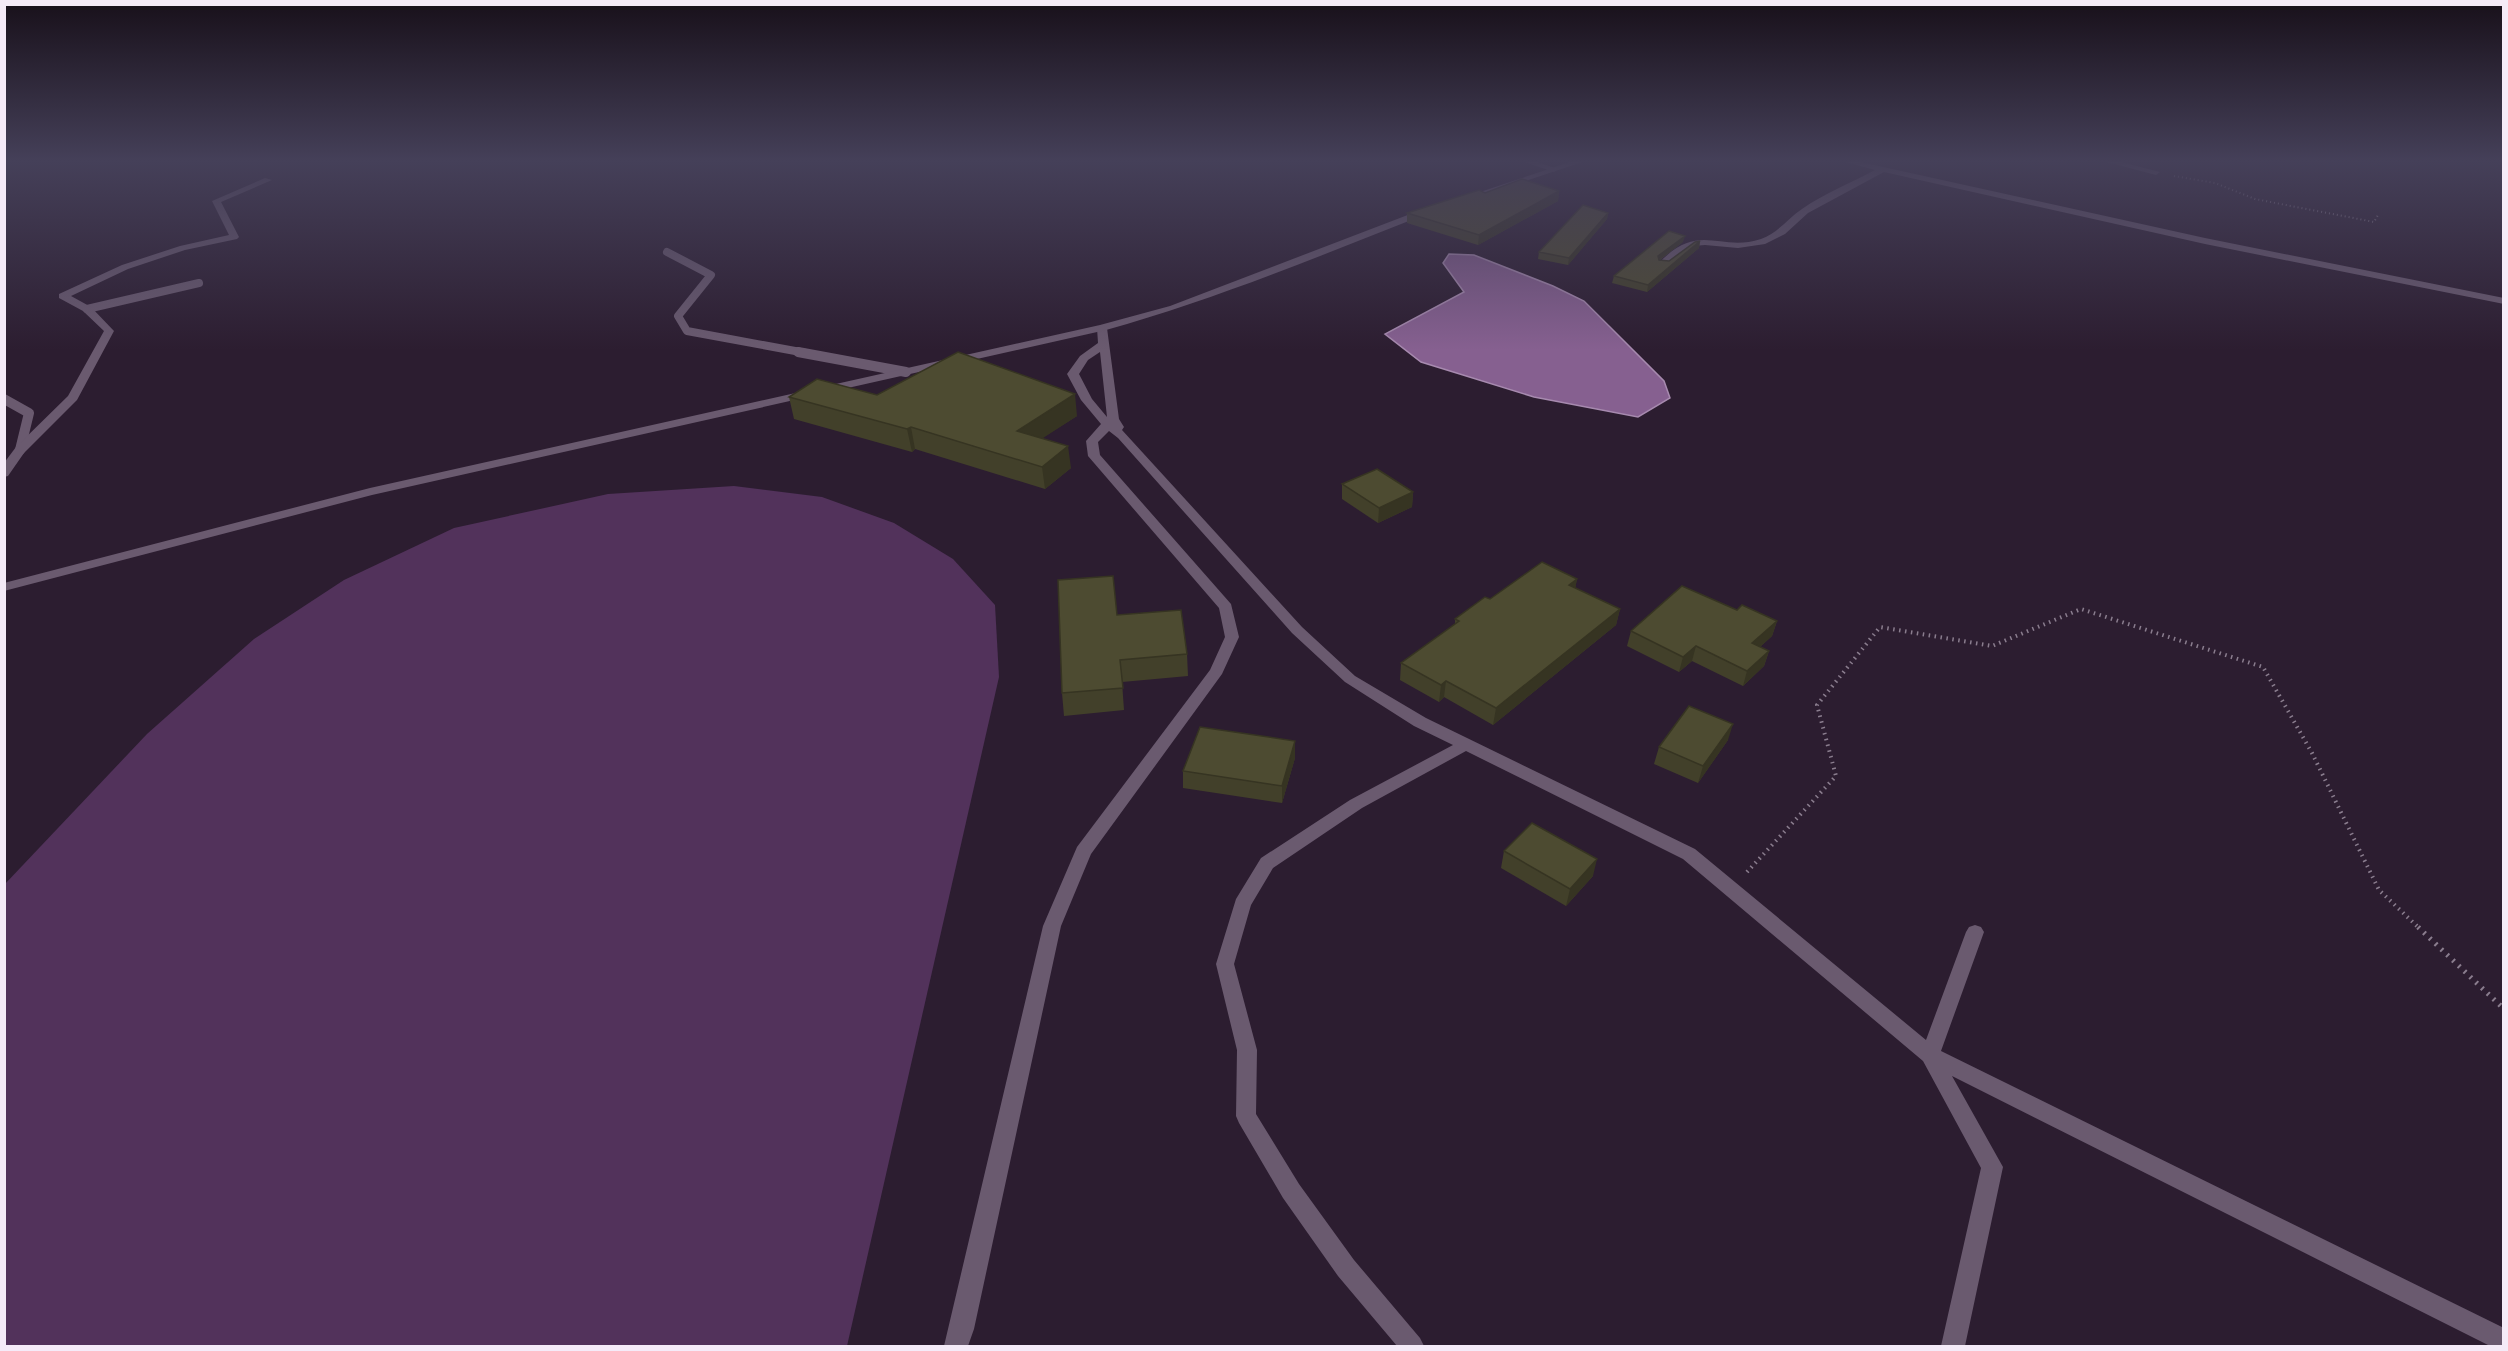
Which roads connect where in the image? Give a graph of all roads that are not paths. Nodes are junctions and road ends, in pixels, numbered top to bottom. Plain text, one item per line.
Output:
1 (228, 224) edge
2 (1391, 224) edge
3 (1791, 224) edge
4 (2129, 224) edge
5 (667, 252) dead end
6 (1664, 264) edge
7 (199, 283) dead end
8 (2504, 301) edge
9 (87, 309) junction
10 (1102, 328) junction
11 (1104, 344) junction
12 (906, 372) junction
13 (4, 399) edge
14 (1110, 422) junction
15 (20, 450) junction
16 (4, 473) edge
17 (4, 587) edge
18 (1465, 744) junction
19 (1975, 932) dead end
20 (1930, 1055) junction
21 (2504, 1341) edge
22 (956, 1347) edge
23 (1412, 1347) edge
24 (1953, 1347) edge

1 - 9 street
2 - 10 street
3 - 6 street
4 - 8 street
5 - 12 lane
7 - 9 lane
9 - 15 street
10 - 11 street
10 - 12 street
11 - 14 street
11 - 14 street
12 - 17 street
13 - 15 lane
14 - 18 street
14 - 22 street
15 - 16 street
18 - 20 street
18 - 23 street
19 - 20 street
20 - 21 street
20 - 24 street

